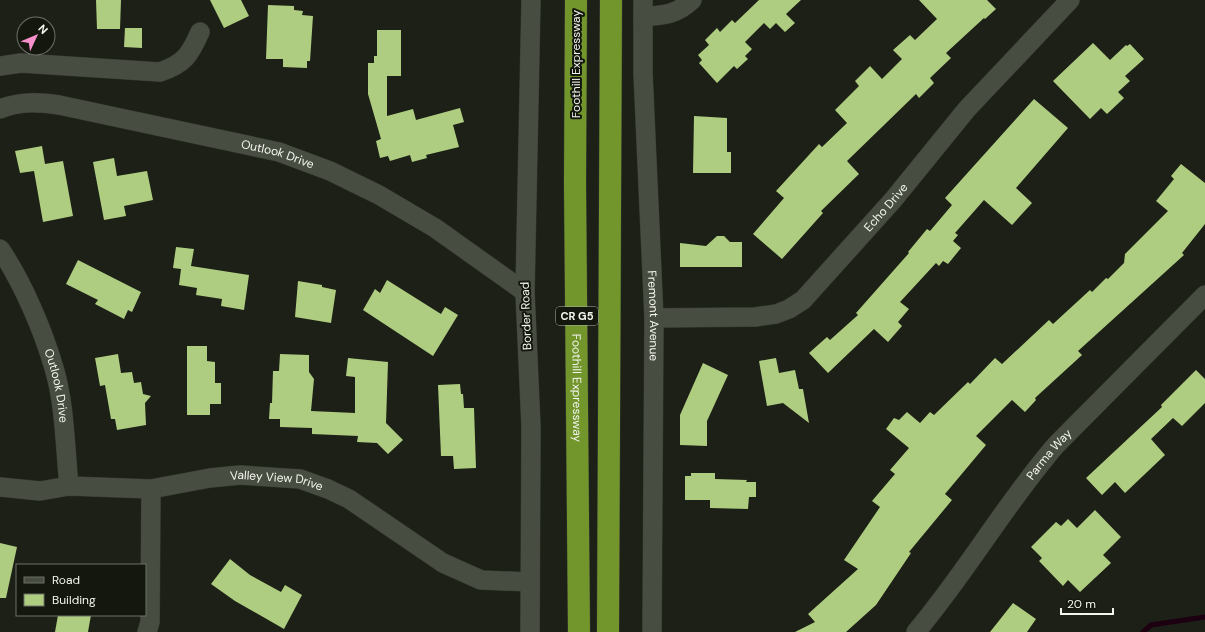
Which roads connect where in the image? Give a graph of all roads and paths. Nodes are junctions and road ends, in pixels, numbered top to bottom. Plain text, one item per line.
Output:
1 (531, 0) edge
2 (576, 0) edge
3 (611, 0) edge
4 (692, 0) edge
5 (1070, 0) edge
6 (643, 8) edge
7 (200, 32) dead end
8 (0, 66) edge
9 (0, 109) edge
10 (0, 248) edge
11 (524, 292) junction
12 (1205, 295) edge
13 (654, 318) junction
14 (69, 486) junction
15 (0, 487) edge
16 (151, 489) junction
17 (530, 582) junction
18 (147, 632) edge
19 (530, 632) edge
20 (579, 632) edge
21 (608, 632) edge
22 (652, 632) edge
23 (916, 632) edge

1 - 11 street, Border Road
2 - 20 highway, Foothill Expressway / CR G5
3 - 21 highway, CR G5
4 - 6 street
5 - 13 street, Echo Drive
6 - 13 street, Fremont Avenue
7 - 8 street
9 - 11 street, Outlook Drive
10 - 14 street, Outlook Drive
11 - 17 street, Border Road
12 - 23 street, Parma Way
13 - 22 street, Fremont Avenue
14 - 15 street, Valley View Drive
14 - 16 street, Valley View Drive
16 - 17 street, Valley View Drive
16 - 18 street
17 - 19 street, Border Road

